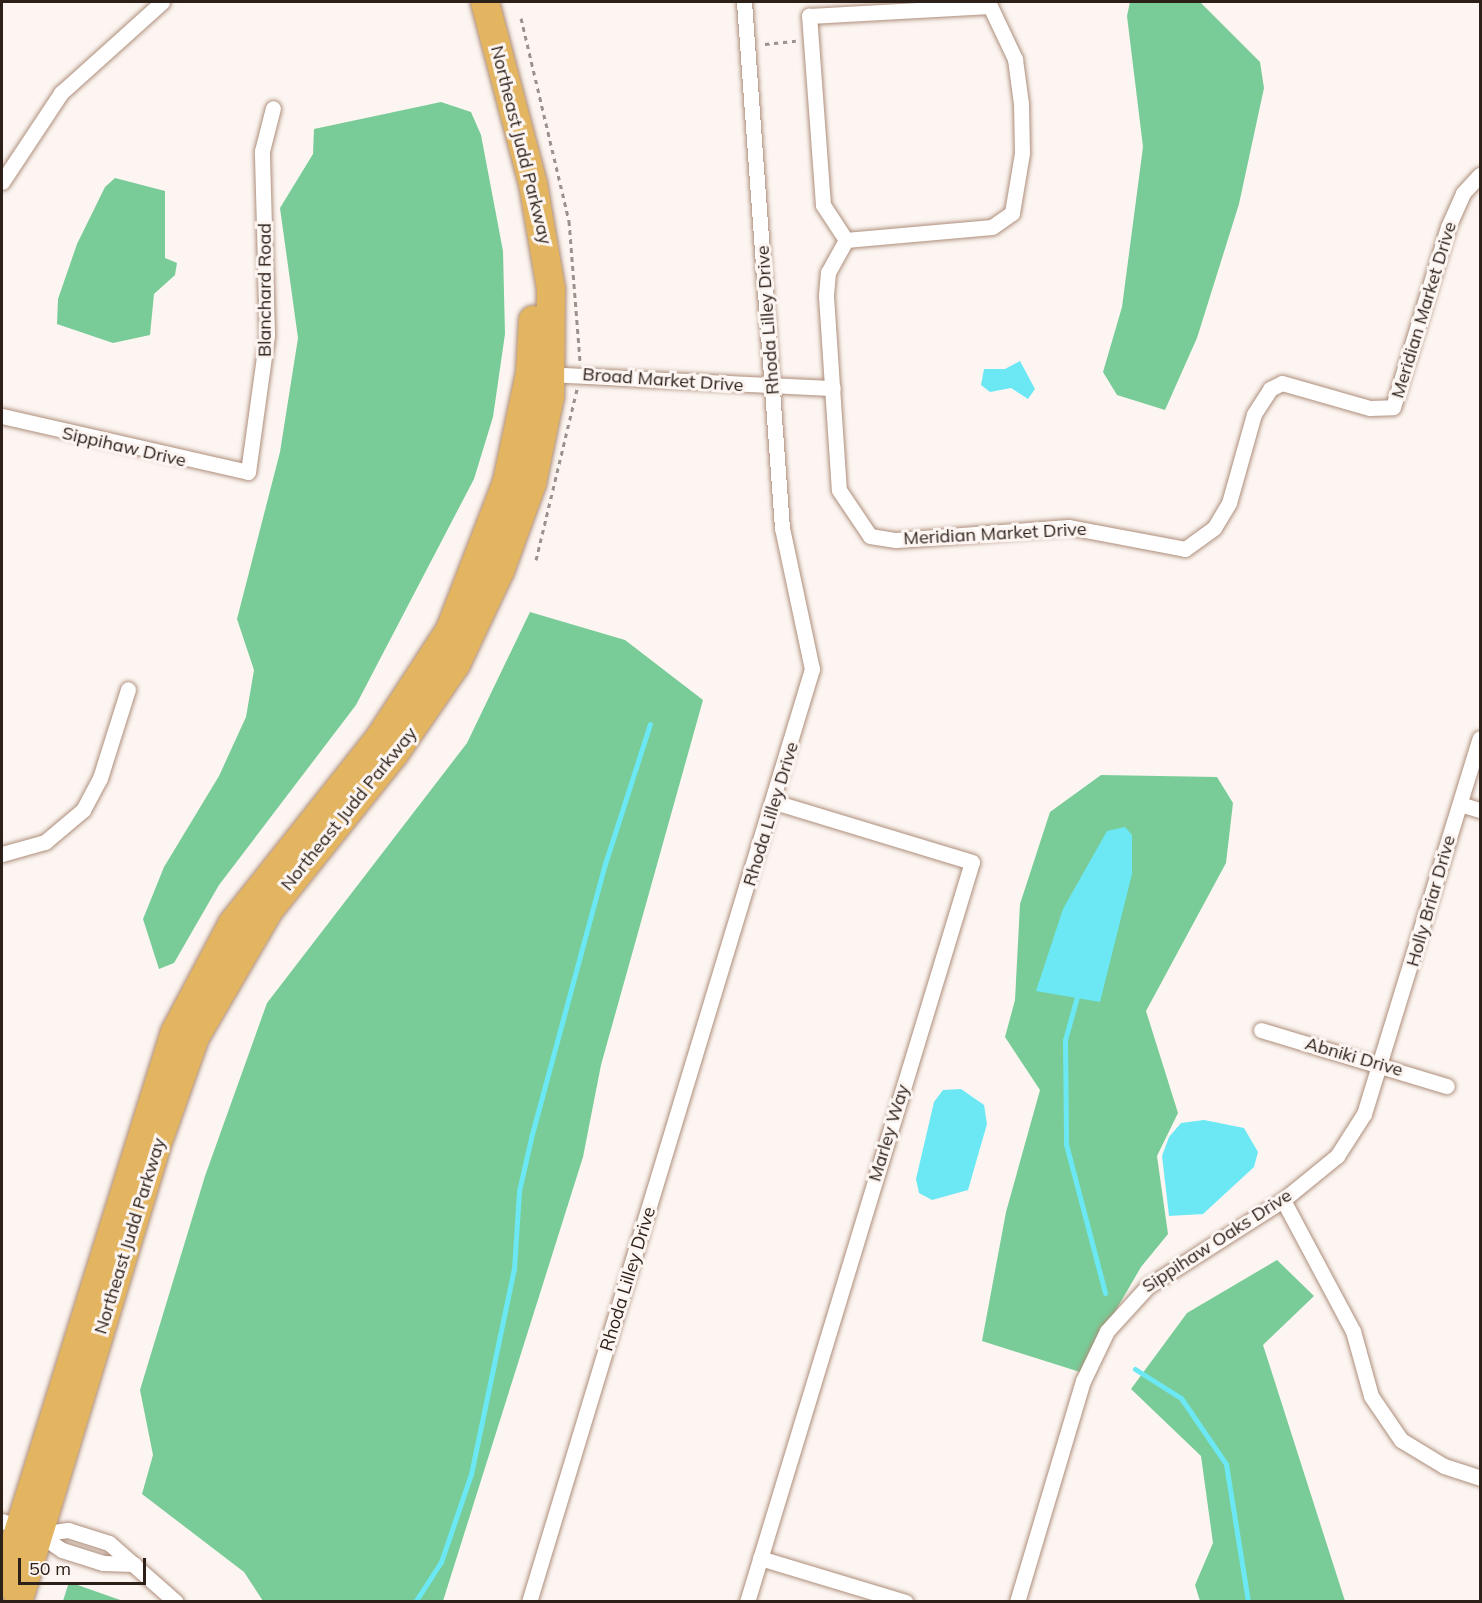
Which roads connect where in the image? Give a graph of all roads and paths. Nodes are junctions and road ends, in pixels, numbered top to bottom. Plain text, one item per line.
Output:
1 (162, 2) edge
2 (470, 2) edge
3 (485, 2) edge
4 (744, 2) edge
5 (800, 41) dead end
6 (765, 44) dead end
7 (273, 108) dead end
8 (1480, 175) edge
9 (2, 182) edge
10 (846, 240) junction
11 (540, 374) junction
12 (773, 386) junction
13 (832, 388) junction
14 (575, 402) dead end
15 (2, 416) edge
16 (248, 472) joint
17 (536, 560) dead end
18 (128, 689) dead end
19 (1480, 738) edge
20 (774, 802) junction
21 (1460, 804) junction
22 (1480, 810) edge
23 (2, 854) edge
24 (1260, 1030) dead end
25 (1383, 1065) junction
26 (1447, 1086) dead end
27 (1283, 1200) junction
28 (1480, 1479) edge
29 (20, 1527) edge
30 (760, 1558) junction
31 (134, 1564) junction
32 (2, 1584) edge
33 (18, 1602) edge
34 (176, 1602) edge
35 (529, 1602) edge
36 (747, 1602) edge
37 (906, 1602) edge
38 (1017, 1602) edge

1 - 9 street
2 - 11 highway, Northeast Judd Parkway
3 - 11 highway, Northeast Judd Parkway
4 - 12 street, Rhoda Lilley Drive
5 - 6 path
7 - 16 street, Blanchard Road
8 - 13 street, Meridian Market Drive
10 - 10 street
10 - 13 street, Meridian Market Drive
11 - 12 street, Broad Market Drive
11 - 29 highway, Northeast Judd Parkway
12 - 13 street, Broad Market Drive
12 - 20 street, Rhoda Lilley Drive
14 - 17 path
15 - 16 street, Sippihaw Drive
18 - 23 street
19 - 21 street, Holly Briar Drive
20 - 30 street, Marley Way
20 - 35 street, Rhoda Lilley Drive
21 - 22 street
21 - 25 street, Holly Briar Drive
24 - 25 street, Abniki Drive
25 - 26 street, Abniki Drive
25 - 27 street, Sippihaw Oaks Drive
27 - 28 street
27 - 38 street, Sippihaw Oaks Drive
29 - 31 street
29 - 31 street
29 - 32 highway, Northeast Judd Parkway
29 - 33 highway, Northeast Judd Parkway
30 - 36 street, Marley Way
30 - 37 street
31 - 34 street

